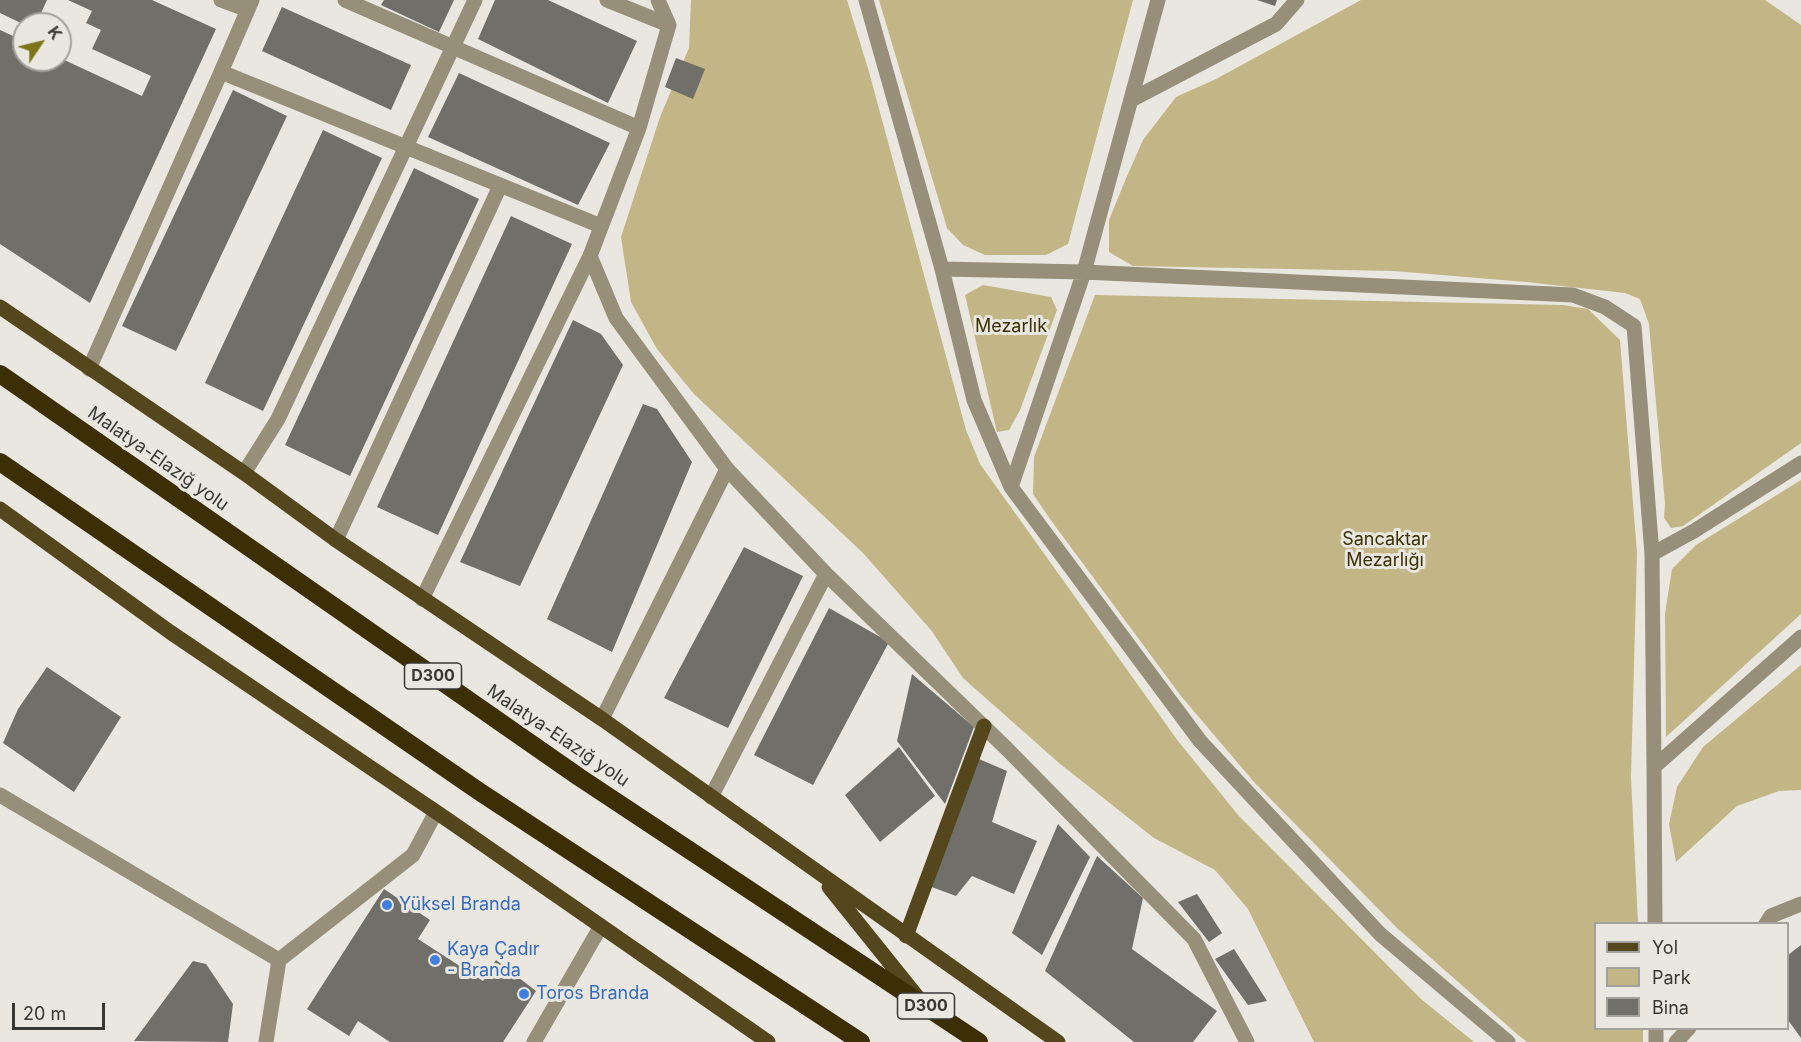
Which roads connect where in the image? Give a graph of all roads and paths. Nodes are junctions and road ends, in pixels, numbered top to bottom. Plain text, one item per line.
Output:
1 (221, 0) edge
2 (475, 0) edge
3 (607, 0) edge
4 (658, 0) edge
5 (866, 0) edge
6 (1158, 0) edge
7 (1297, 0) edge
8 (355, 2) edge
9 (250, 5) edge
10 (669, 25) junction
11 (452, 48) junction
12 (221, 72) junction
13 (1131, 100) junction
14 (639, 128) junction
15 (405, 147) junction
16 (500, 186) junction
17 (601, 226) junction
18 (590, 256) junction
19 (942, 269) junction
20 (1084, 272) junction
21 (0, 307) edge
22 (89, 369) junction
23 (0, 374) edge
24 (0, 462) edge
25 (1801, 463) edge
26 (727, 469) junction
27 (244, 473) junction
28 (1011, 487) junction
29 (0, 509) edge
30 (336, 540) junction
31 (1652, 554) junction
32 (826, 574) junction
33 (422, 598) junction
34 (1801, 637) edge
35 (602, 719) junction
36 (984, 726) junction
37 (1654, 767) junction
38 (0, 795) edge
39 (711, 797) junction
40 (436, 812) junction
41 (816, 871) junction
42 (1801, 904) edge
43 (1655, 922) edge
44 (1768, 922) edge
45 (601, 926) junction
46 (906, 936) junction
47 (279, 960) junction
48 (923, 1004) junction
49 (1688, 1030) edge
50 (266, 1042) edge
51 (534, 1042) edge
52 (768, 1042) edge
53 (861, 1042) edge
54 (979, 1042) edge
55 (1058, 1042) edge
56 (1247, 1042) edge
57 (1508, 1042) edge
58 (1676, 1042) edge

1 - 9 street
2 - 11 street
3 - 10 street
4 - 10 street
5 - 19 street
6 - 13 street
7 - 13 street
8 - 11 street
9 - 12 street
10 - 14 street
11 - 14 street
11 - 15 street
12 - 15 street
12 - 22 street
13 - 20 street
14 - 17 street
15 - 16 street
15 - 27 street
16 - 17 street
16 - 30 street
17 - 18 street
18 - 26 street
18 - 33 street
19 - 20 street
19 - 28 street
20 - 28 street
20 - 31 street
21 - 22 main road
22 - 27 main road
23 - 48 highway, Malatya-Elazığ yolu / D300
24 - 53 highway
25 - 31 street
26 - 32 street
26 - 35 street
27 - 30 main road
28 - 57 street
29 - 40 main road
30 - 33 main road
31 - 37 street
32 - 36 street
32 - 39 street
33 - 35 main road
34 - 37 street
35 - 39 main road
36 - 46 main road
36 - 56 street
37 - 43 street
38 - 47 street
39 - 41 main road
40 - 45 main road
40 - 47 street
41 - 46 main road
41 - 48 main road
42 - 44 street
45 - 51 street
45 - 52 main road
46 - 55 main road
47 - 50 street
48 - 54 highway, Malatya-Elazığ yolu / D300
49 - 58 street

